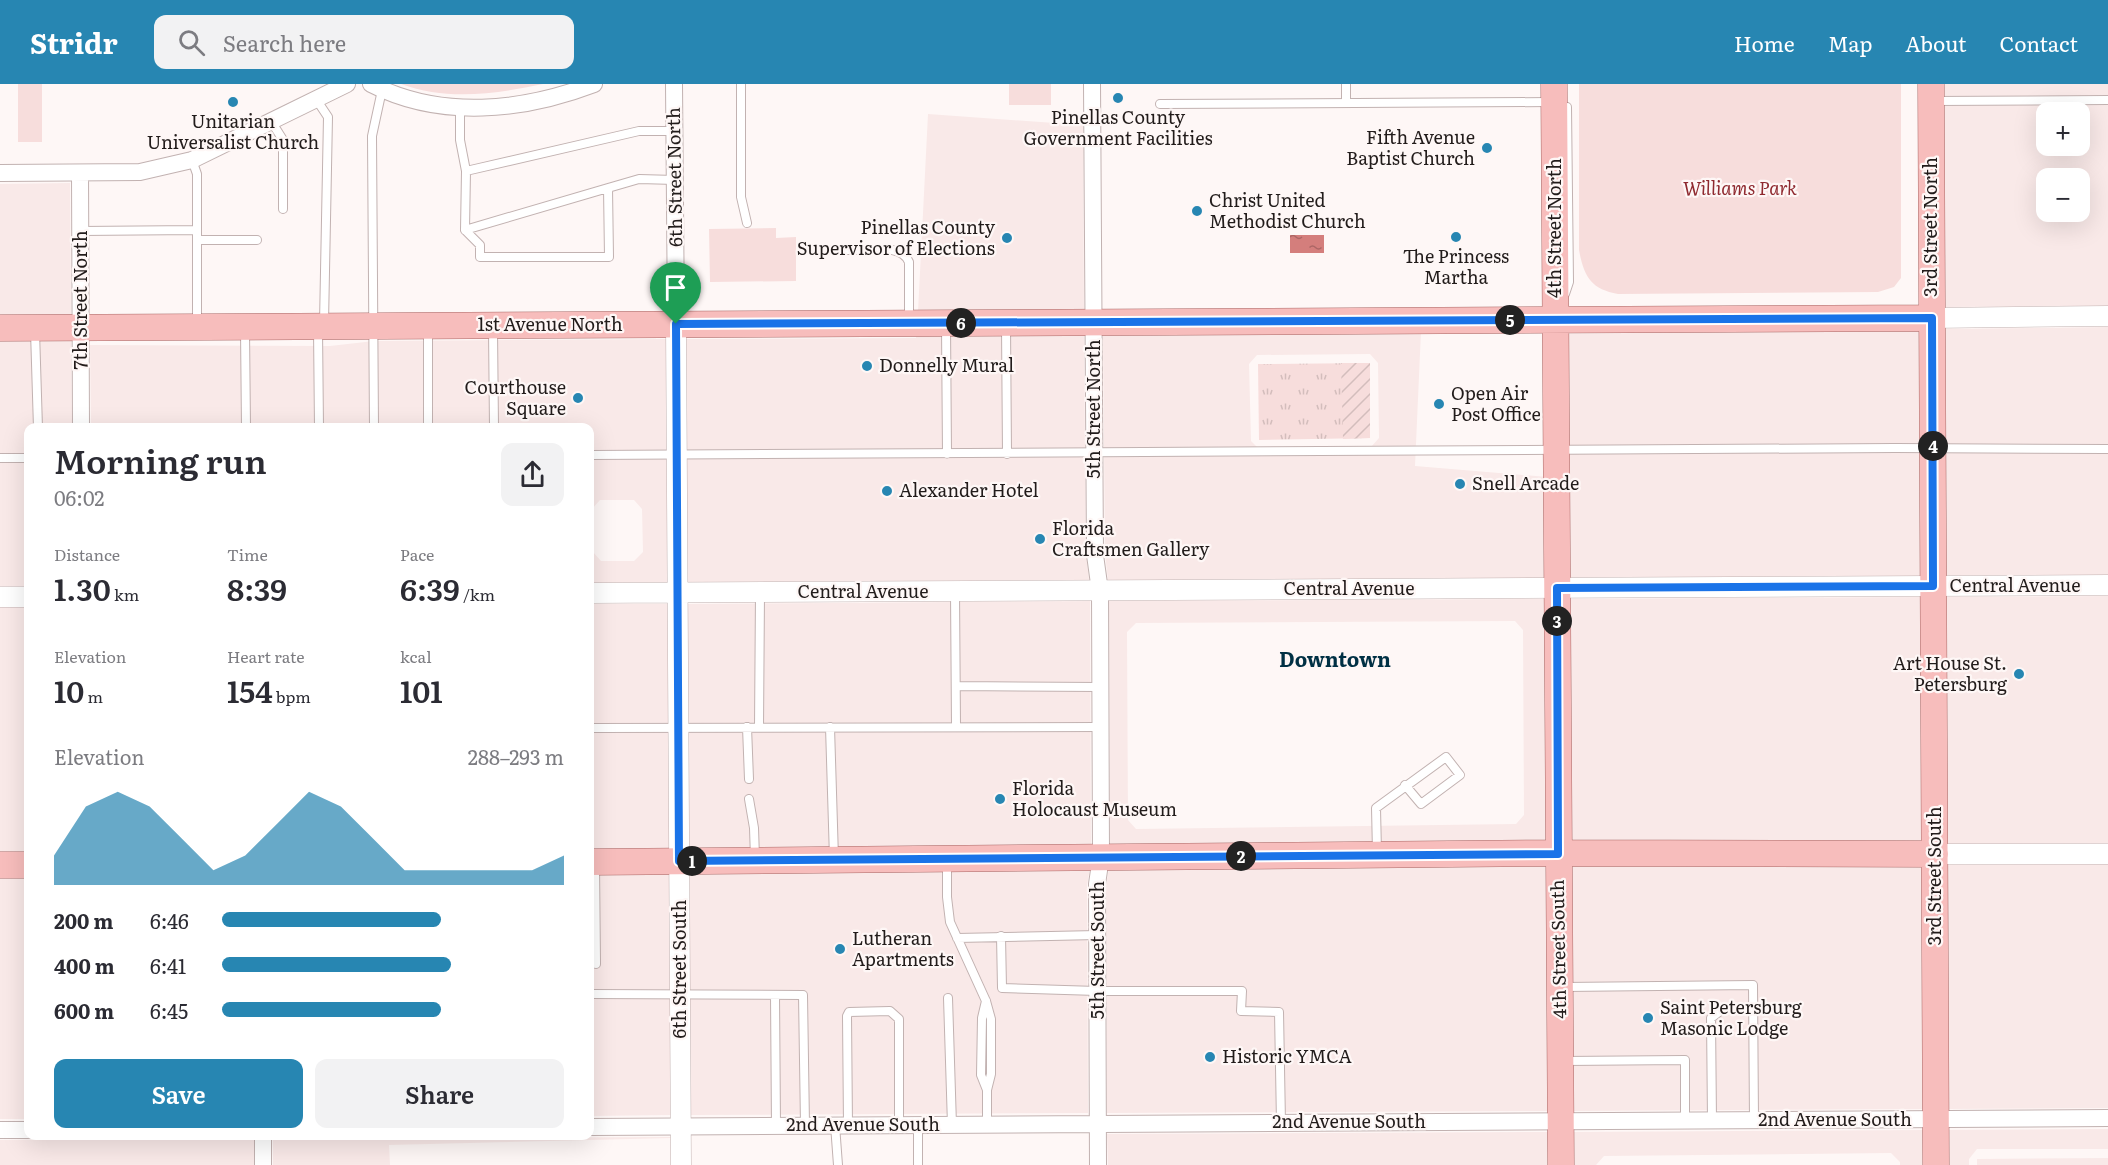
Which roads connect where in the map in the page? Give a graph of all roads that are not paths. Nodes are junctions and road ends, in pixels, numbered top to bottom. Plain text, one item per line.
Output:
1 (347, 84) edge
2 (594, 84) edge
3 (674, 84) edge
4 (741, 84) edge
5 (1092, 84) edge
6 (1346, 84) edge
7 (377, 87) edge
8 (1931, 92) edge
9 (1558, 94) edge
10 (316, 99) junction
11 (2108, 100) edge
12 (1346, 102) junction
13 (1160, 104) dead end
14 (460, 107) junction
15 (271, 121) junction
16 (675, 131) junction
17 (192, 160) junction
18 (466, 171) junction
19 (0, 173) edge
20 (80, 173) junction
21 (675, 180) junction
22 (608, 188) junction
23 (283, 209) dead end
24 (747, 223) dead end
25 (197, 230) junction
26 (465, 230) junction
27 (80, 231) junction
28 (197, 240) junction
29 (256, 240) dead end
30 (822, 250) dead end
31 (2108, 316) edge
32 (1932, 318) junction
33 (1555, 320) junction
34 (1006, 322) junction
35 (1093, 322) junction
36 (909, 323) junction
37 (946, 323) junction
38 (676, 324) junction
39 (493, 325) junction
40 (321, 326) junction
41 (373, 326) junction
42 (428, 326) junction
43 (81, 327) junction
44 (197, 327) junction
45 (245, 327) junction
46 (0, 328) edge
47 (35, 328) junction
48 (38, 423) edge
49 (81, 423) edge
50 (246, 423) edge
51 (319, 423) edge
52 (374, 423) edge
53 (428, 423) edge
54 (494, 423) edge
55 (1933, 448) junction
56 (2108, 449) edge
57 (1556, 450) junction
58 (1094, 452) junction
59 (677, 454) junction
60 (947, 454) junction
61 (1007, 454) junction
62 (594, 455) edge
63 (0, 458) edge
64 (24, 458) edge
65 (2108, 585) edge
66 (1933, 586) junction
67 (1557, 588) junction
68 (1100, 591) junction
69 (760, 592) junction
70 (956, 592) junction
71 (594, 593) edge
72 (678, 593) junction
73 (0, 597) edge
74 (24, 597) edge
75 (956, 686) junction
76 (1100, 687) junction
77 (956, 726) junction
78 (678, 727) junction
79 (747, 727) junction
80 (759, 727) junction
81 (830, 727) junction
82 (1100, 727) junction
83 (594, 728) edge
84 (749, 778) dead end
85 (1405, 785) junction
86 (749, 799) dead end
87 (1558, 854) junction
88 (1935, 854) junction
89 (2108, 854) edge
90 (1377, 855) junction
91 (1101, 857) junction
92 (947, 858) junction
93 (834, 859) junction
94 (755, 860) junction
95 (679, 861) junction
96 (594, 862) edge
97 (0, 865) edge
98 (24, 865) edge
99 (594, 913) edge
100 (1097, 935) junction
101 (1001, 936) junction
102 (957, 938) junction
103 (596, 964) dead end
104 (1560, 987) junction
105 (594, 991) edge
106 (1097, 991) junction
107 (680, 994) junction
108 (775, 995) junction
109 (948, 998) dead end
110 (1753, 1010) junction
111 (1561, 1061) junction
112 (2108, 1118) edge
113 (1936, 1119) junction
114 (1685, 1120) junction
115 (1712, 1120) junction
116 (1754, 1120) junction
117 (1561, 1121) junction
118 (1281, 1123) junction
119 (1098, 1124) junction
120 (776, 1125) junction
121 (805, 1125) junction
122 (841, 1125) junction
123 (899, 1125) junction
124 (918, 1125) junction
125 (952, 1125) junction
126 (987, 1125) junction
127 (594, 1126) edge
128 (681, 1126) junction
129 (0, 1130) edge
130 (24, 1130) edge
131 (263, 1140) edge
132 (263, 1165) edge
133 (681, 1165) edge
134 (838, 1165) edge
135 (918, 1165) edge
136 (1098, 1165) edge
137 (1561, 1165) edge
138 (1936, 1165) edge

1 - 10 street
2 - 14 street
3 - 16 street, 6th Street North
4 - 24 lane
5 - 35 street, 5th Street North
6 - 12 lane
7 - 14 street
7 - 41 lane
8 - 11 lane
8 - 32 main road, 3rd Street North
9 - 12 lane
9 - 33 main road, 4th Street North
10 - 15 street
10 - 40 lane
12 - 13 lane
14 - 18 lane
15 - 17 street
15 - 23 lane
16 - 18 lane
16 - 21 street, 6th Street North
17 - 20 street
17 - 25 lane
18 - 26 lane
19 - 20 street
20 - 27 street, 7th Street North
21 - 22 lane
21 - 38 street, 6th Street North
22 - 26 lane
22 - 26 lane
25 - 27 lane
25 - 28 lane
27 - 43 street, 7th Street North
28 - 29 lane
28 - 44 lane
30 - 36 lane
31 - 32 street, 1st Avenue North
32 - 33 main road, 1st Avenue North
32 - 55 main road, 3rd Street North
33 - 35 main road, 1st Avenue North
33 - 57 main road, 4th Street North
34 - 35 main road, 1st Avenue North
34 - 37 main road, 1st Avenue North
34 - 61 lane
35 - 58 street, 5th Street North
36 - 37 main road, 1st Avenue North
36 - 38 main road, 1st Avenue North
37 - 60 lane
38 - 39 main road, 1st Avenue North
38 - 59 street, 6th Street North
39 - 42 main road, 1st Avenue North
39 - 54 lane
40 - 41 main road, 1st Avenue North
40 - 45 main road, 1st Avenue North
40 - 51 lane
41 - 42 main road, 1st Avenue North
41 - 52 lane
42 - 53 lane
43 - 44 main road, 1st Avenue North
43 - 47 main road, 1st Avenue North
43 - 49 street, 7th Street North
44 - 45 main road, 1st Avenue North
45 - 50 lane
46 - 47 main road, 1st Avenue North
47 - 48 lane
55 - 56 lane
55 - 57 lane
55 - 66 main road, 3rd Street North
57 - 58 lane
57 - 67 main road, 4th Street North
58 - 61 lane
58 - 68 street, 5th Street North
59 - 60 lane
59 - 62 lane
59 - 72 street, 6th Street North
60 - 61 lane
63 - 64 lane
65 - 66 street, Central Avenue
66 - 67 street, Central Avenue
66 - 88 main road, 3rd Street South
67 - 68 street, Central Avenue
67 - 87 main road, 4th Street South
68 - 70 street, Central Avenue
68 - 76 street, 5th Street South
69 - 70 street, Central Avenue
69 - 72 street, Central Avenue
69 - 80 lane
70 - 75 lane
71 - 72 street, Central Avenue
72 - 78 street, 6th Street South
73 - 74 street
75 - 76 lane
75 - 77 lane
76 - 82 street, 5th Street South
77 - 81 lane
77 - 82 lane
78 - 79 lane
78 - 83 lane
78 - 95 street, 6th Street South
79 - 80 lane
79 - 84 lane
80 - 81 lane
81 - 93 lane
82 - 91 street, 5th Street South
85 - 85 lane
85 - 90 lane
86 - 94 lane
87 - 88 main road
87 - 90 main road
87 - 104 main road, 4th Street South
88 - 89 street
88 - 113 main road, 3rd Street South
90 - 91 main road
91 - 92 main road
91 - 100 street, 5th Street South
92 - 93 main road
92 - 102 lane
93 - 94 main road
94 - 95 main road
95 - 96 main road
95 - 107 street, 6th Street South
97 - 98 main road
99 - 103 lane
100 - 101 lane
100 - 106 street, 5th Street South
101 - 102 lane
101 - 106 lane
102 - 126 lane
104 - 110 lane
104 - 111 main road, 4th Street South
105 - 107 lane
106 - 118 lane
106 - 119 street, 5th Street South
107 - 108 lane
107 - 128 street, 6th Street South
108 - 120 lane
108 - 121 lane
109 - 125 lane
110 - 115 lane
110 - 116 lane
111 - 114 lane
111 - 117 main road, 4th Street South
112 - 113 street, 2nd Avenue South
113 - 116 street, 2nd Avenue South
113 - 138 main road, 3rd Street South
114 - 115 street, 2nd Avenue South
114 - 117 street, 2nd Avenue South
115 - 116 street, 2nd Avenue South
117 - 118 street, 2nd Avenue South
117 - 137 main road, 4th Street South
118 - 119 street, 2nd Avenue South
119 - 126 street, 2nd Avenue South
119 - 136 street, 5th Street South
120 - 121 street, 2nd Avenue South
120 - 128 street, 2nd Avenue South
121 - 122 street, 2nd Avenue South
122 - 123 street, 2nd Avenue South
122 - 123 lane
122 - 134 lane
123 - 124 street, 2nd Avenue South
124 - 125 street, 2nd Avenue South
124 - 135 lane
125 - 126 street, 2nd Avenue South
127 - 128 street, 2nd Avenue South
128 - 133 street, 6th Street South
129 - 130 street
131 - 132 street

